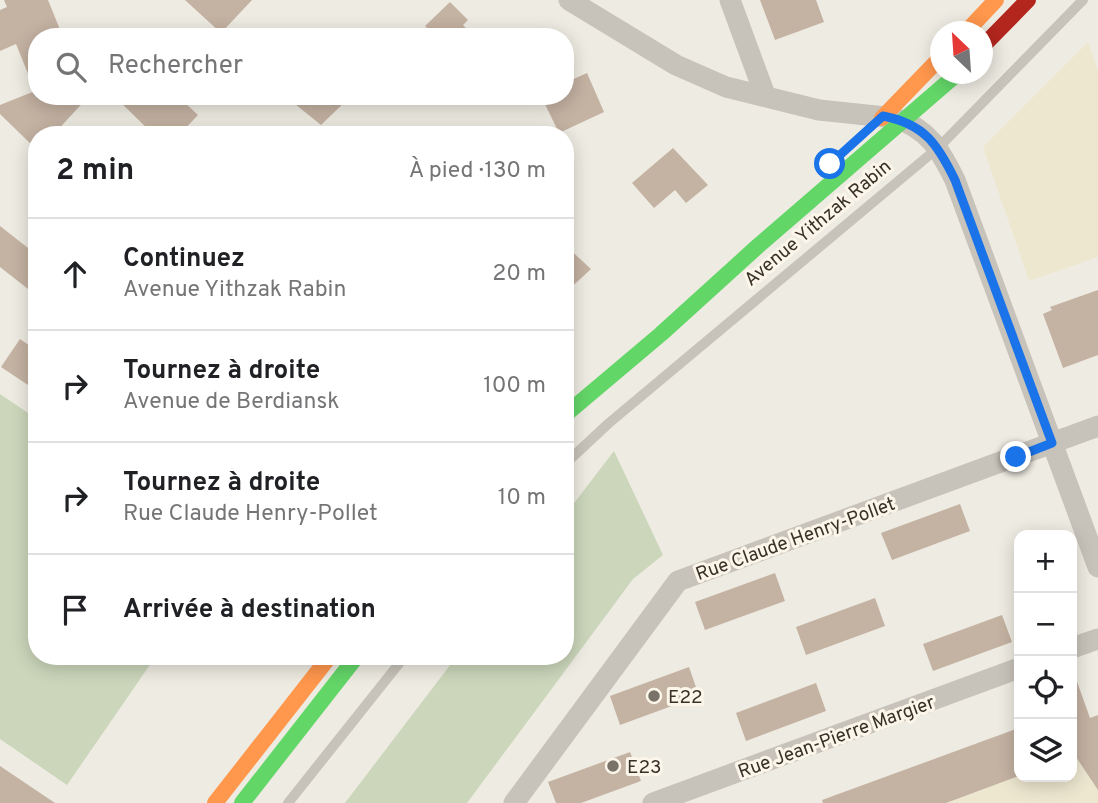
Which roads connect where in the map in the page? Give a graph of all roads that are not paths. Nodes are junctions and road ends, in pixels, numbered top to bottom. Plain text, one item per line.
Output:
1 (569, 0) edge
2 (730, 0) edge
3 (996, 0) edge
4 (1028, 0) edge
5 (1083, 0) edge
6 (976, 21) edge
7 (993, 36) edge
8 (930, 68) edge
9 (946, 84) edge
10 (765, 95) junction
11 (883, 116) junction
12 (905, 121) junction
13 (939, 147) junction
14 (724, 255) dead end
15 (574, 407) edge
16 (1098, 426) edge
17 (1052, 443) junction
18 (574, 456) edge
19 (1098, 567) edge
20 (1098, 639) edge
21 (1077, 646) edge
22 (323, 665) edge
23 (350, 665) edge
24 (398, 665) edge
25 (1014, 670) edge
26 (215, 803) edge
27 (242, 803) edge
28 (288, 803) edge
29 (514, 803) edge
30 (653, 803) edge

1 - 10 street
2 - 10 street
3 - 6 main road
4 - 7 main road
5 - 13 lane, Avenue Yithzak Rabin
8 - 11 main road, Avenue Yithzak Rabin
9 - 12 main road, Avenue Yithzak Rabin
10 - 11 street
11 - 12 street
11 - 14 main road, Avenue Yithzak Rabin
12 - 13 street
12 - 15 main road, Avenue Yithzak Rabin
13 - 17 street
13 - 18 lane, Avenue Yithzak Rabin
16 - 17 street, Rue Claude Henry-Pollet
17 - 19 street
17 - 29 street, Rue Claude Henry-Pollet
20 - 21 street
22 - 26 main road
23 - 27 main road
24 - 28 lane
25 - 30 street, Rue Jean-Pierre Margier

